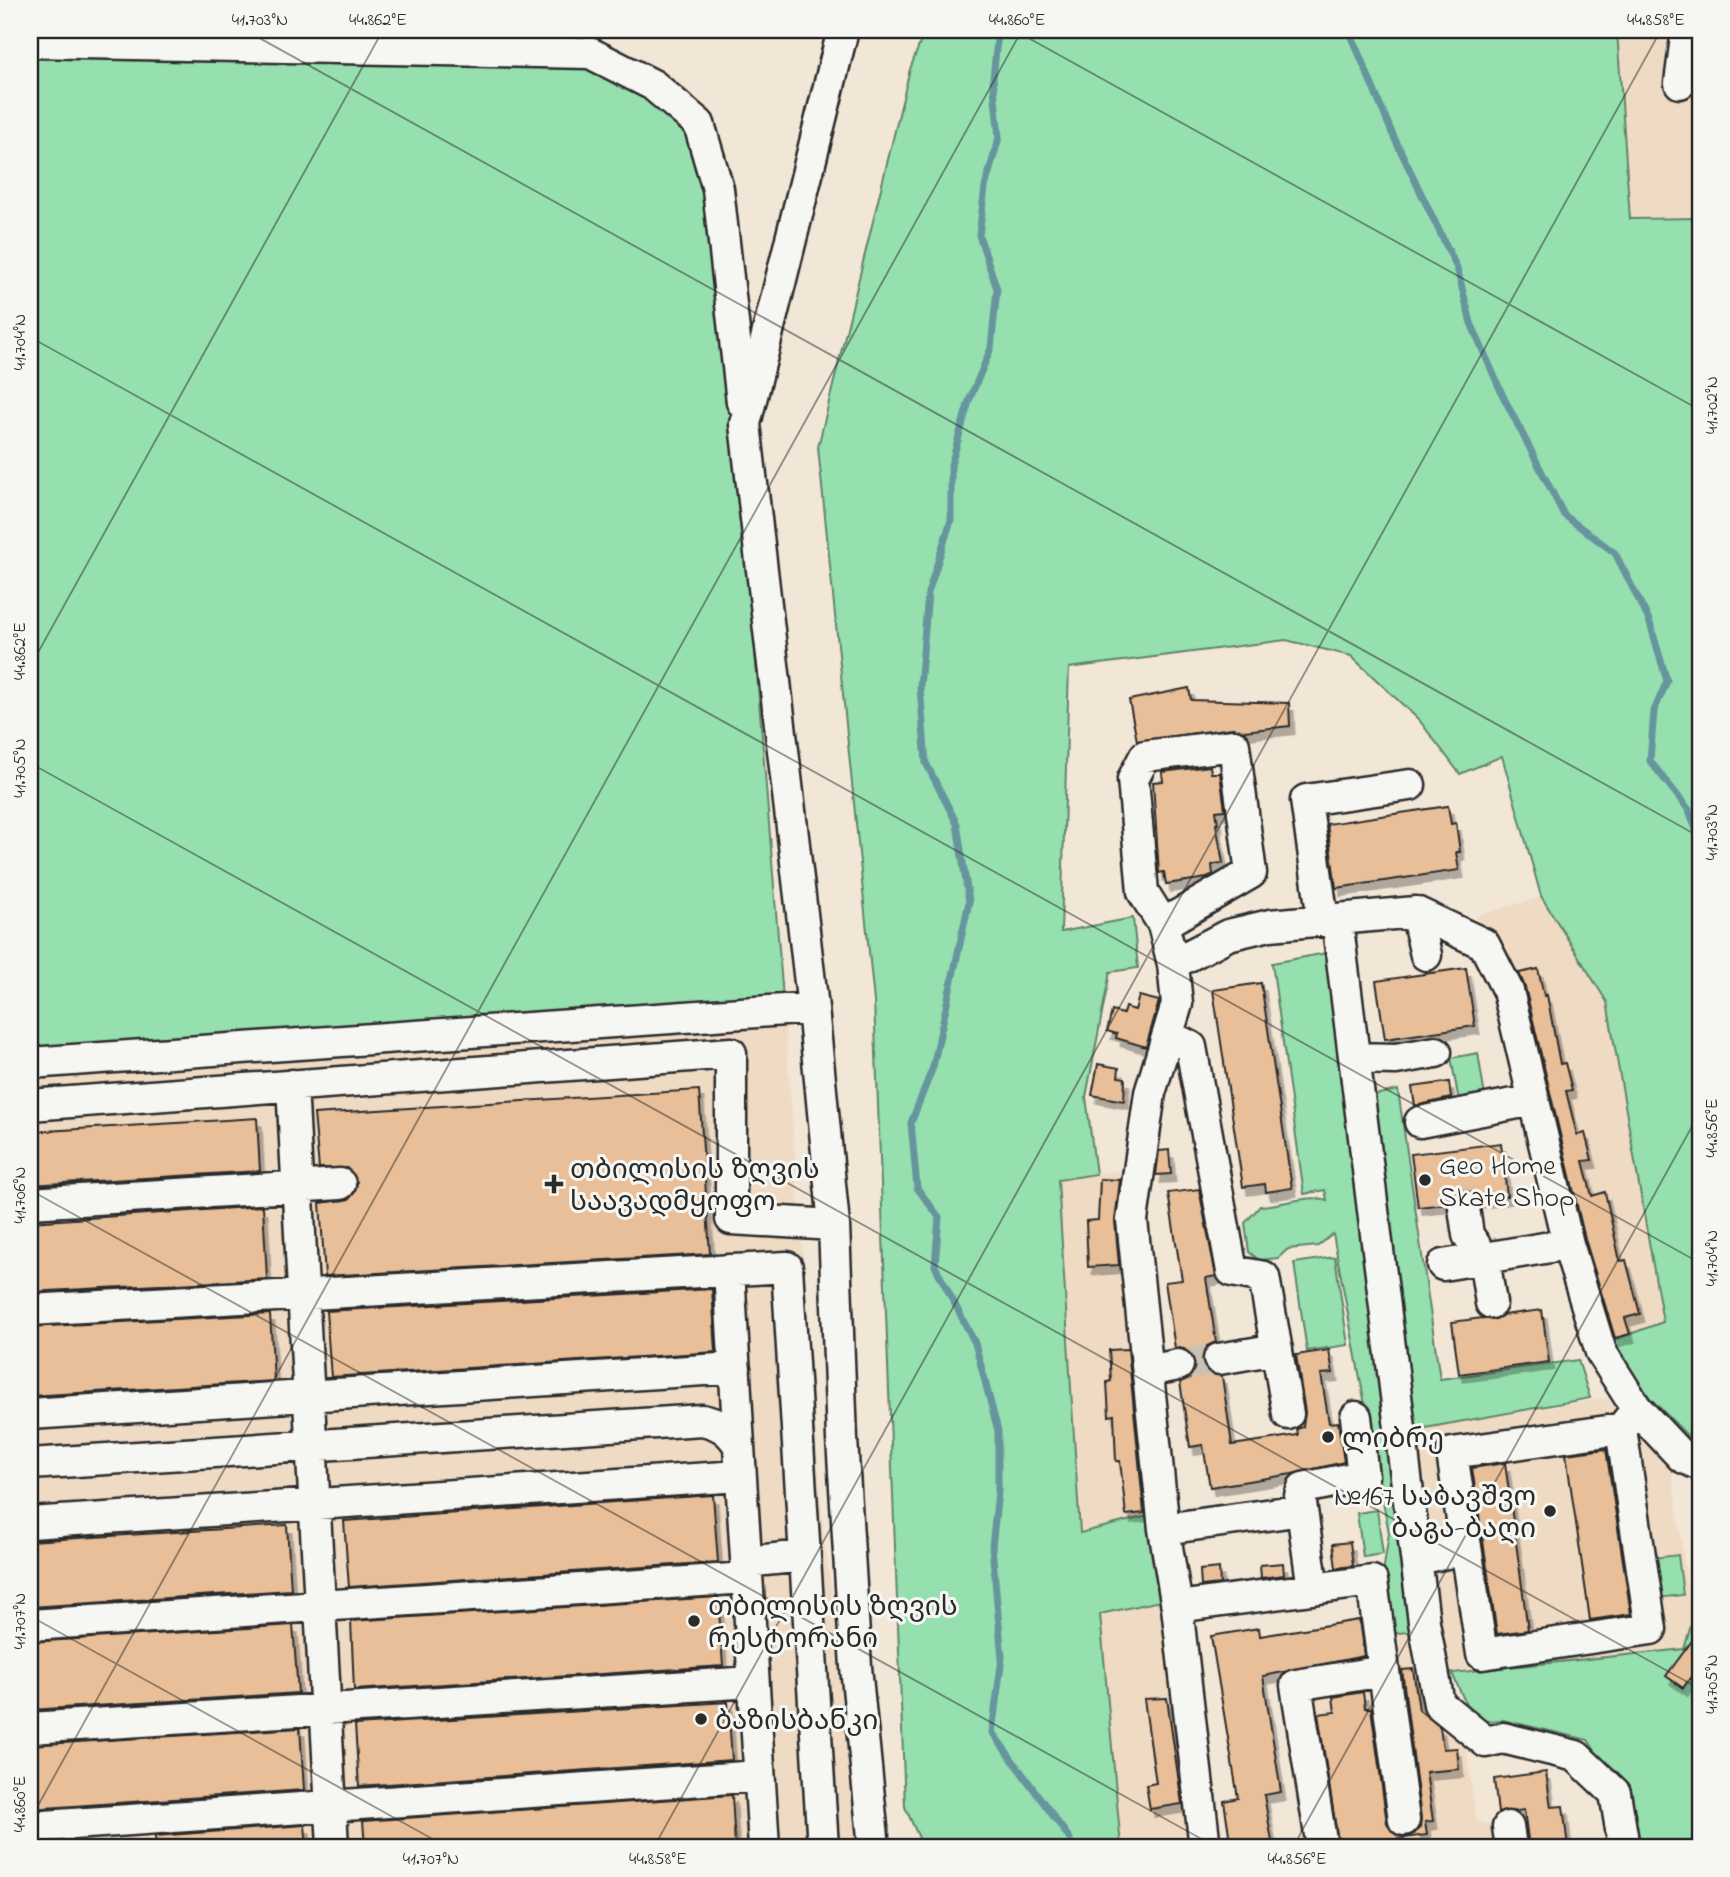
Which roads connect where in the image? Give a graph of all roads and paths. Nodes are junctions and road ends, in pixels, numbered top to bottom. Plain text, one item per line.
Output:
1 (843, 30) edge
2 (1687, 30) edge
3 (30, 42) edge
4 (1681, 83) dead end
5 (745, 424) junction
6 (1410, 785) dead end
7 (1416, 912) junction
8 (1330, 920) junction
9 (1163, 924) junction
10 (1426, 955) dead end
11 (1173, 964) junction
12 (813, 1008) junction
13 (1170, 1037) junction
14 (1436, 1052) dead end
15 (1354, 1058) junction
16 (30, 1063) edge
17 (292, 1086) junction
18 (1534, 1100) junction
19 (30, 1104) edge
20 (1420, 1122) dead end
21 (340, 1184) dead end
22 (297, 1186) junction
23 (30, 1203) edge
24 (1464, 1208) dead end
25 (834, 1225) junction
26 (1569, 1244) junction
27 (1483, 1258) junction
28 (1443, 1265) dead end
29 (729, 1270) junction
30 (303, 1295) junction
31 (1491, 1303) dead end
32 (30, 1310) edge
33 (1277, 1349) junction
34 (1219, 1359) tunnel mouth
35 (1178, 1366) tunnel mouth
36 (734, 1368) junction
37 (1147, 1371) junction
38 (309, 1396) junction
39 (30, 1414) edge
40 (1288, 1414) dead end
41 (1356, 1417) dead end
42 (1629, 1419) junction
43 (312, 1445) junction
44 (739, 1446) junction
45 (1404, 1455) junction
46 (1362, 1459) junction
47 (30, 1464) edge
48 (1700, 1465) edge
49 (740, 1476) junction
50 (314, 1504) junction
51 (1302, 1510) junction
52 (30, 1523) edge
53 (1164, 1529) junction
54 (1466, 1549) junction
55 (804, 1556) junction
56 (1417, 1559) junction
57 (746, 1570) junction
58 (1313, 1589) junction
59 (320, 1606) junction
60 (1177, 1607) junction
61 (30, 1625) edge
62 (1384, 1671) junction
63 (753, 1682) junction
64 (326, 1709) junction
65 (30, 1728) edge
66 (759, 1776) junction
67 (331, 1806) junction
68 (1404, 1820) dead end
69 (30, 1827) edge
70 (333, 1847) edge
71 (764, 1847) edge
72 (823, 1847) edge
73 (874, 1847) edge
74 (1205, 1847) edge
75 (1322, 1847) edge
76 (1624, 1847) edge

1 - 5 street
2 - 4 street
3 - 5 street
5 - 12 street
6 - 8 street
7 - 8 street
7 - 10 street
7 - 18 street
8 - 11 street
8 - 15 street
9 - 9 street
9 - 11 street
11 - 13 street
12 - 16 street
12 - 25 street
13 - 33 street
13 - 37 street
14 - 15 street
15 - 45 street
17 - 19 street
17 - 22 street
17 - 25 street
18 - 20 street
18 - 26 street
21 - 22 street
22 - 23 street
22 - 30 street
24 - 27 street
25 - 73 street
26 - 27 street
26 - 42 street
27 - 28 street
27 - 31 street
29 - 30 street
29 - 36 street
29 - 55 street
30 - 32 street
30 - 38 street
33 - 34 street
33 - 40 street
35 - 37 street
36 - 38 street
36 - 44 street
37 - 53 street
38 - 39 street
38 - 43 street
41 - 46 street
42 - 48 street
42 - 54 street
42 - 54 street
43 - 44 street
43 - 47 street
43 - 50 street
44 - 49 street
45 - 46 street
45 - 56 street
46 - 51 street
49 - 50 street
49 - 57 street
50 - 52 street
50 - 59 street
51 - 53 street
51 - 58 street
53 - 60 street
54 - 56 street
55 - 57 street
55 - 72 street
56 - 76 street
57 - 59 street
57 - 63 street
58 - 60 street
58 - 62 street
59 - 61 street
59 - 64 street
60 - 74 street
62 - 68 street
62 - 75 street
63 - 64 street
63 - 66 street
64 - 65 street
64 - 67 street
66 - 67 street
66 - 71 street
67 - 69 street
67 - 70 street

